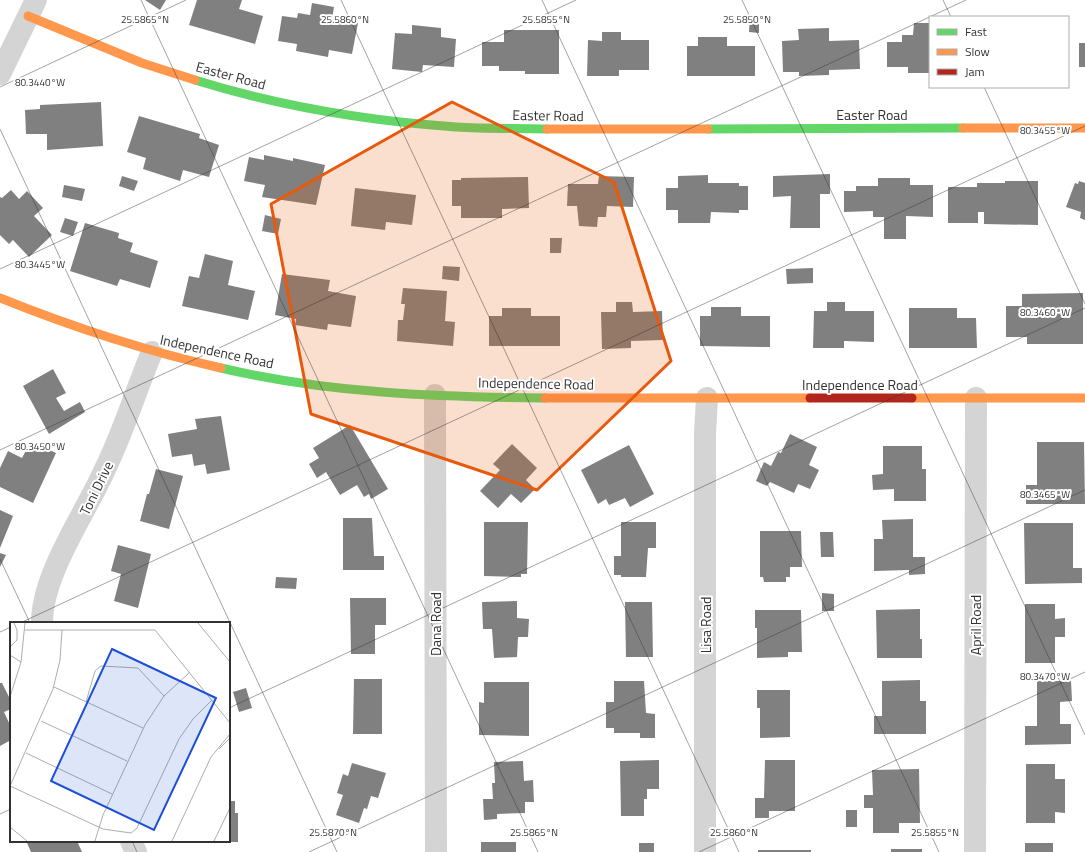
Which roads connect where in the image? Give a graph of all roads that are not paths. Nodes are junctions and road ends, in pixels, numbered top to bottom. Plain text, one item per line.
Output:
1 (32, 8) edge
2 (0, 74) edge
3 (1085, 128) edge
4 (0, 298) edge
5 (152, 352) junction
6 (435, 395) junction
7 (707, 398) junction
8 (976, 398) junction
9 (1085, 398) edge
10 (42, 622) edge
11 (131, 842) edge
12 (136, 852) edge
13 (436, 852) edge
14 (705, 852) edge
15 (975, 852) edge

1 - 2 street
1 - 3 street, Easter Road
4 - 5 street, Independence Road
5 - 6 street, Independence Road
5 - 10 street, Toni Drive
6 - 7 street, Independence Road
6 - 13 street, Dana Road
7 - 8 street, Independence Road
7 - 14 street, Lisa Road
8 - 9 street, Independence Road
8 - 15 street, April Road
11 - 12 street

